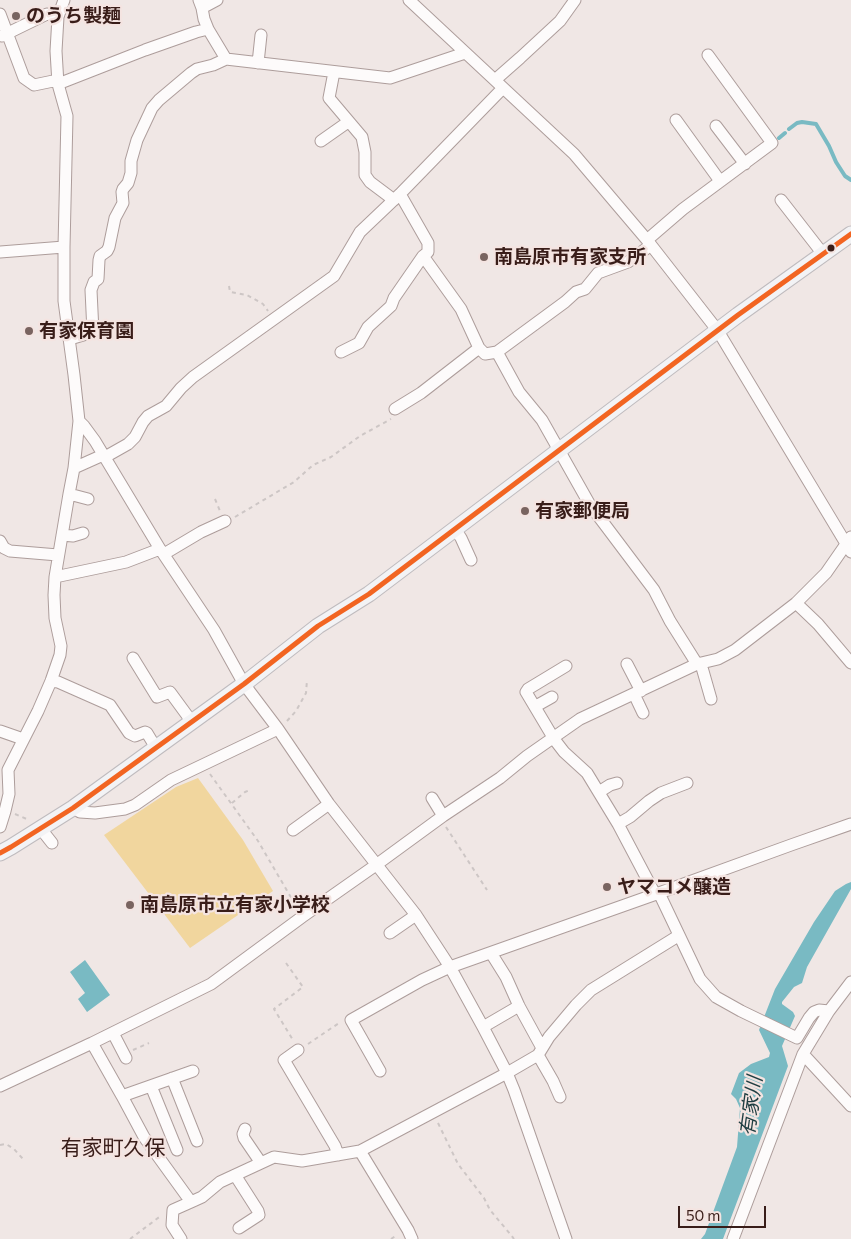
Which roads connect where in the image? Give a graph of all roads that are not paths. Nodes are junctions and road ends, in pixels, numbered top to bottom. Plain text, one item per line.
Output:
1 (64, 0) edge
2 (217, 0) edge
3 (409, 0) edge
4 (575, 0) edge
5 (201, 4) edge
6 (0, 14) edge
7 (58, 17) junction
8 (208, 29) junction
9 (4, 35) edge
10 (261, 35) dead end
11 (464, 53) junction
12 (708, 55) dead end
13 (226, 59) junction
14 (258, 63) junction
15 (334, 72) junction
16 (495, 80) junction
17 (58, 82) junction
18 (503, 88) junction
19 (676, 120) dead end
20 (348, 122) junction
21 (716, 126) dead end
22 (321, 140) dead end
23 (745, 164) junction
24 (720, 181) junction
25 (397, 197) junction
26 (781, 200) dead end
27 (851, 234) edge
28 (649, 242) junction
29 (64, 246) junction
30 (0, 252) edge
31 (823, 254) junction
32 (423, 256) junction
33 (718, 331) junction
34 (70, 339) junction
35 (479, 348) junction
36 (341, 352) dead end
37 (497, 352) junction
38 (395, 409) road end
39 (79, 420) junction
40 (560, 451) junction
41 (104, 456) junction
42 (74, 468) junction
43 (69, 494) junction
44 (88, 500) dead end
45 (225, 521) road end
46 (455, 529) junction
47 (83, 533) dead end
48 (62, 535) junction
49 (0, 541) edge
50 (849, 544) edge
51 (162, 551) junction
52 (58, 555) junction
53 (471, 560) dead end
54 (55, 577) junction
55 (796, 603) junction
56 (133, 658) dead end
57 (851, 663) edge
58 (628, 664) dead end
59 (699, 664) junction
60 (566, 666) dead end
61 (51, 681) junction
62 (244, 684) junction
63 (637, 692) junction
64 (552, 697) dead end
65 (711, 699) dead end
66 (536, 706) junction
67 (643, 713) dead end
68 (192, 722) junction
69 (278, 729) junction
70 (0, 731) edge
71 (23, 739) junction
72 (554, 739) junction
73 (156, 748) junction
74 (4, 768) edge
75 (617, 783) dead end
76 (687, 783) dead end
77 (599, 792) junction
78 (432, 798) dead end
79 (329, 804) junction
80 (73, 808) junction
81 (442, 817) junction
82 (618, 824) junction
83 (851, 824) edge
84 (0, 827) edge
85 (41, 828) junction
86 (293, 830) dead end
87 (52, 843) dead end
88 (0, 853) edge
89 (376, 865) junction
90 (657, 894) junction
91 (416, 915) junction
92 (390, 933) dead end
93 (678, 936) junction
94 (491, 953) junction
95 (450, 967) junction
96 (851, 982) edge
97 (519, 1006) junction
98 (829, 1011) junction
99 (483, 1027) junction
100 (113, 1033) junction
101 (92, 1043) junction
102 (298, 1050) road end
103 (540, 1052) junction
104 (803, 1054) junction
105 (125, 1056) road end
106 (193, 1071) dead end
107 (380, 1071) dead end
108 (507, 1073) junction
109 (172, 1078) junction
110 (0, 1086) edge
111 (151, 1086) junction
112 (122, 1096) junction
113 (560, 1097) dead end
114 (851, 1106) edge
115 (245, 1129) dead end
116 (197, 1141) dead end
117 (176, 1150) dead end
118 (360, 1151) junction
119 (338, 1155) junction
120 (261, 1163) junction
121 (236, 1175) junction
122 (191, 1202) junction
123 (240, 1228) dead end
124 (181, 1239) edge
125 (412, 1239) edge
126 (566, 1239) edge
127 (733, 1239) edge

1 - 7 street
2 - 5 street
3 - 11 street
4 - 16 street
5 - 8 street
6 - 9 street
7 - 9 street
7 - 17 street
8 - 13 street
8 - 17 street
9 - 17 street
10 - 14 street
11 - 15 street
11 - 16 street
12 - 23 street
13 - 14 street
13 - 34 street
14 - 15 street
15 - 20 street
16 - 18 street
17 - 29 street
18 - 25 street
18 - 28 street
19 - 24 street
20 - 22 street
20 - 25 street
21 - 23 street
23 - 24 street
24 - 28 street
25 - 32 street
25 - 41 street
26 - 31 street
27 - 31 main road
28 - 33 street
28 - 37 street
29 - 30 street
29 - 34 street
31 - 33 main road
32 - 35 street
32 - 36 street
33 - 40 main road
33 - 50 street
34 - 39 street
35 - 37 street
35 - 38 street
37 - 40 street
39 - 41 street
39 - 42 street
40 - 46 main road
40 - 59 street
41 - 42 street
41 - 51 street
42 - 43 street
43 - 44 street
43 - 48 street
45 - 51 street
46 - 53 street
46 - 62 main road
47 - 48 street
48 - 52 street
49 - 52 street
50 - 55 street
51 - 54 street
51 - 62 street
52 - 54 street
54 - 61 street
55 - 57 street
55 - 59 street
56 - 68 street
58 - 63 street
59 - 63 street
59 - 65 street
60 - 66 street
61 - 71 street
61 - 73 street
62 - 68 main road
62 - 69 street
63 - 67 street
63 - 72 street
64 - 66 street
66 - 72 street
68 - 73 main road
69 - 79 street
69 - 80 street
70 - 71 street
71 - 74 street
72 - 77 street
72 - 81 street
73 - 80 main road
74 - 84 street
75 - 77 street
76 - 82 street
77 - 82 street
78 - 81 street
79 - 86 street
79 - 89 street
80 - 85 main road
81 - 89 street
82 - 90 street
83 - 90 street
85 - 87 street
85 - 88 main road
89 - 91 street
89 - 100 street
90 - 93 street
90 - 94 street
91 - 92 street
91 - 95 street
93 - 98 street
93 - 103 street
94 - 95 street
94 - 97 street
95 - 99 street
95 - 107 street
96 - 98 street
97 - 99 street
97 - 103 street
98 - 104 street
99 - 108 street
100 - 101 street
100 - 105 street
101 - 110 street
101 - 112 street
102 - 119 street
103 - 108 street
103 - 113 street
104 - 114 street
104 - 127 street
106 - 109 street
108 - 118 street
108 - 126 street
109 - 111 street
109 - 116 street
111 - 112 street
111 - 117 street
112 - 122 street
115 - 120 street
118 - 119 street
118 - 125 street
119 - 120 street
120 - 121 street
121 - 122 street
121 - 123 street
122 - 124 street

